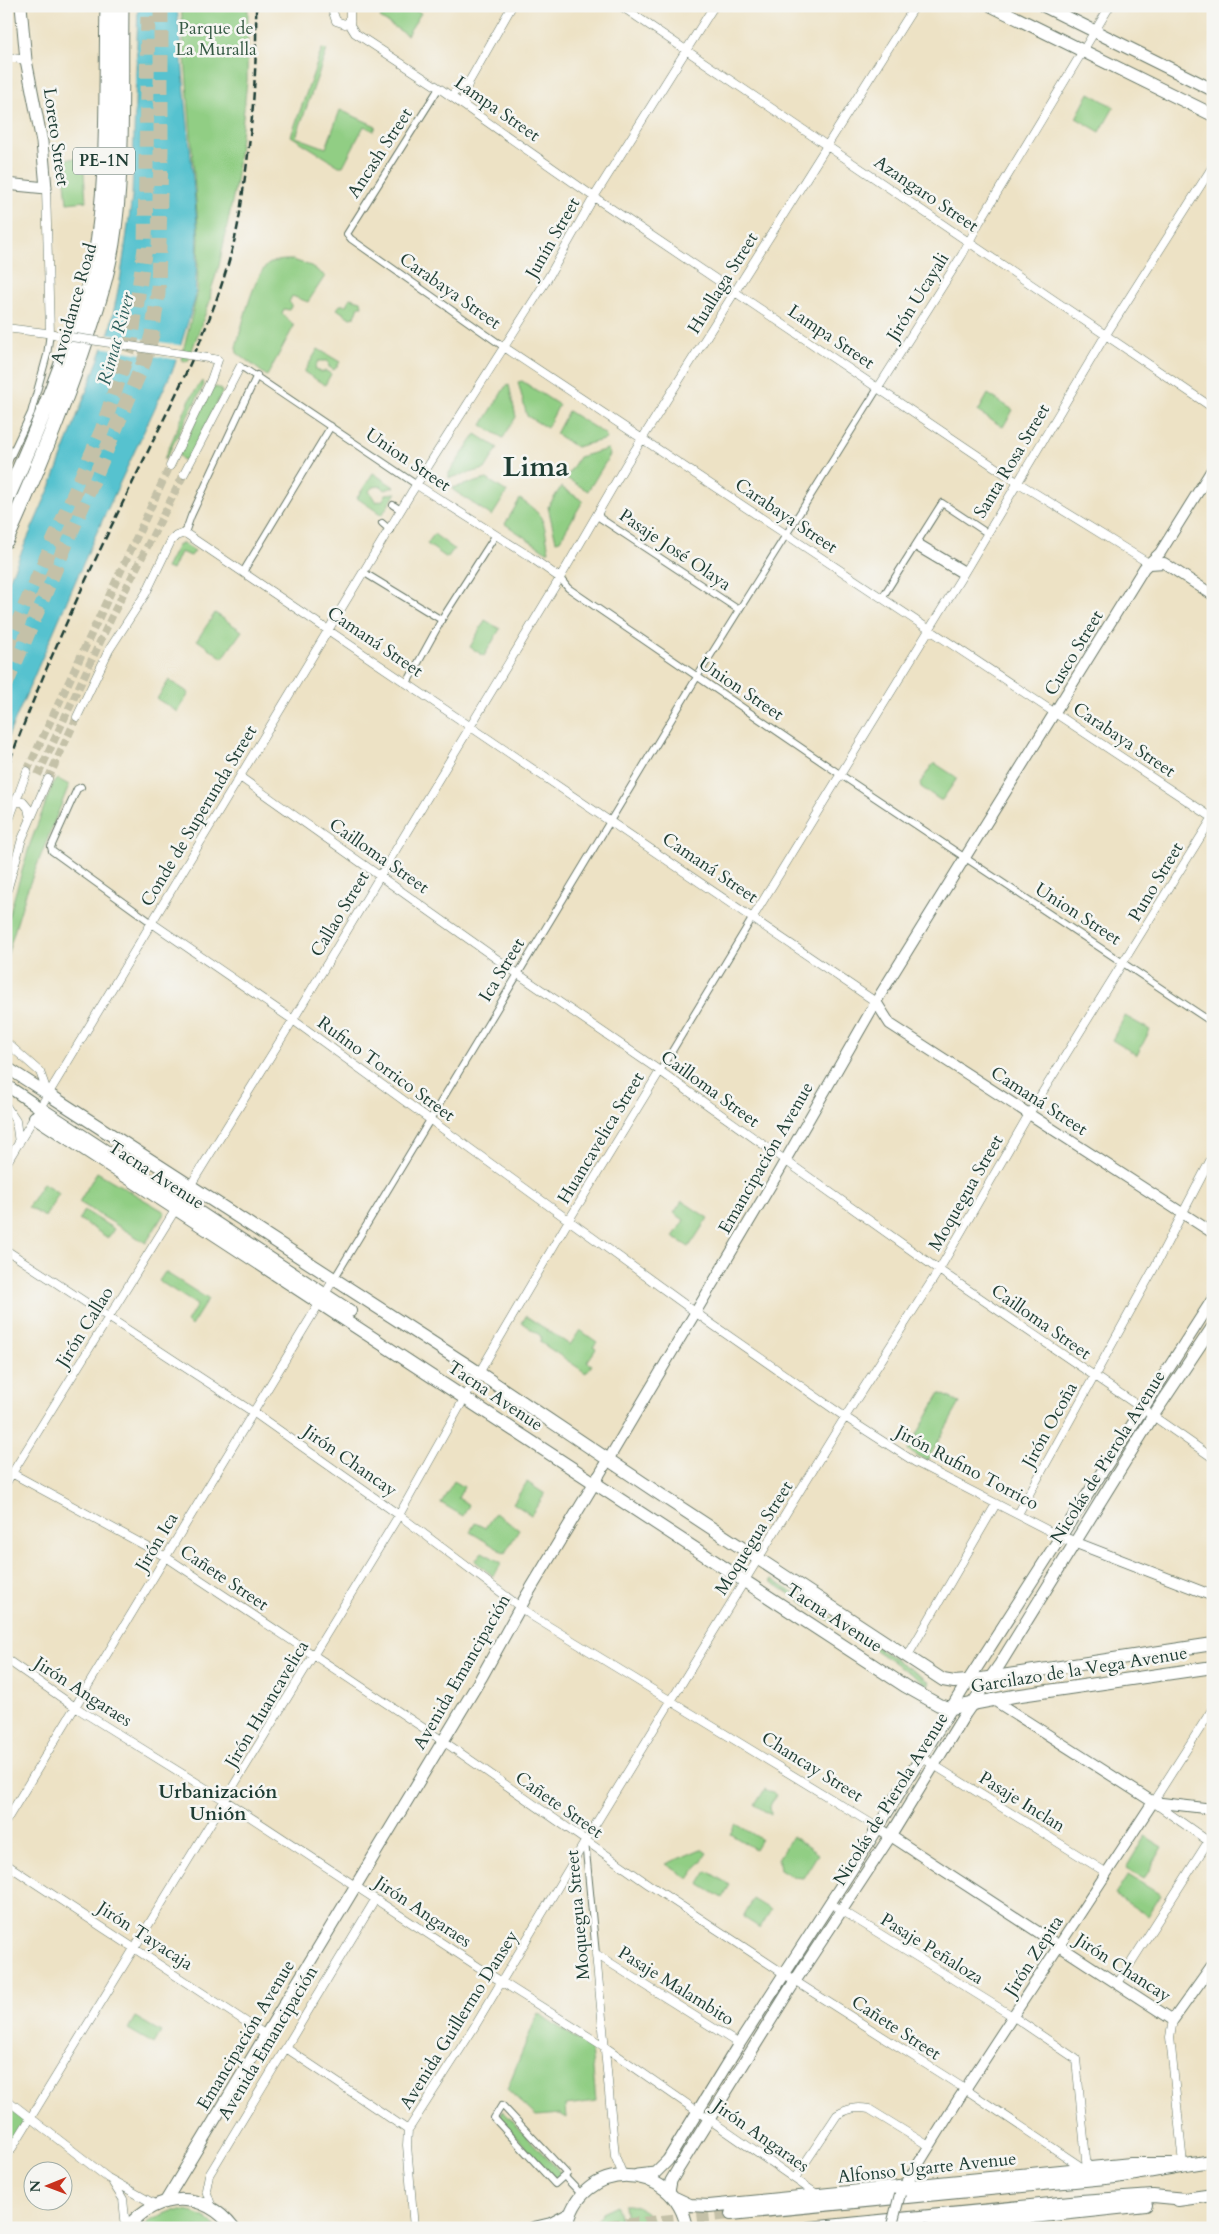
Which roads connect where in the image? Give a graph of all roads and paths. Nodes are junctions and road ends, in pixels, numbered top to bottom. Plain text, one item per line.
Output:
1 (21, 6) edge
2 (108, 6) edge
3 (121, 6) edge
4 (331, 6) edge
5 (350, 6) edge
6 (512, 6) edge
7 (621, 6) edge
8 (714, 6) edge
9 (915, 6) edge
10 (992, 6) edge
11 (1044, 6) edge
12 (1110, 6) edge
13 (350, 21) junction
14 (1094, 32) junction
15 (686, 51) junction
16 (1084, 52) junction
17 (6, 57) edge
18 (26, 60) junction
19 (470, 80) junction
20 (439, 88) junction
21 (1213, 90) edge
22 (450, 96) junction
23 (464, 105) junction
24 (1213, 115) edge
25 (827, 145) junction
26 (1213, 166) edge
27 (6, 184) edge
28 (46, 188) junction
29 (594, 197) junction
30 (347, 234) joint
31 (969, 242) junction
32 (735, 292) junction
33 (6, 328) edge
34 (54, 334) junction
35 (1105, 336) junction
36 (504, 347) junction
37 (243, 368) joint
38 (257, 375) junction
39 (878, 388) junction
40 (1213, 408) edge
41 (331, 426) junction
42 (642, 439) junction
43 (6, 466) edge
44 (170, 466) tunnel mouth
45 (1213, 468) edge
46 (184, 474) tunnel mouth
47 (1017, 482) junction
48 (417, 485) junction
49 (6, 500) edge
50 (393, 505) dead end
51 (401, 510) junction
52 (598, 512) junction
53 (382, 523) dead end
54 (390, 530) junction
55 (987, 532) junction
56 (185, 533) junction
57 (786, 535) junction
58 (495, 536) junction
59 (6, 540) edge
60 (916, 544) junction
61 (1150, 564) junction
62 (243, 572) junction
63 (364, 572) junction
64 (964, 573) junction
65 (560, 578) junction
66 (1213, 595) edge
67 (882, 598) junction
68 (739, 610) junction
69 (441, 620) junction
70 (329, 630) junction
71 (930, 630) junction
72 (697, 677) junction
73 (407, 683) junction
74 (1056, 713) junction
75 (77, 717) tunnel mouth
76 (470, 726) junction
77 (27, 771) tunnel mouth
78 (841, 775) junction
79 (240, 777) junction
80 (48, 779) tunnel mouth
81 (81, 787) dead end
82 (15, 802) junction
83 (1213, 817) edge
84 (30, 818) junction
85 (610, 820) junction
86 (6, 828) edge
87 (966, 858) junction
88 (381, 875) junction
89 (6, 894) edge
90 (754, 917) junction
91 (152, 923) junction
92 (1124, 963) junction
93 (518, 974) junction
94 (876, 1002) junction
95 (293, 1020) junction
96 (1213, 1023) edge
97 (6, 1042) edge
98 (6, 1066) edge
99 (660, 1071) junction
100 (6, 1085) edge
101 (48, 1094) junction
102 (6, 1106) edge
103 (36, 1109) junction
104 (1030, 1114) junction
105 (430, 1119) junction
106 (19, 1143) junction
107 (1213, 1155) edge
108 (785, 1160) junction
109 (6, 1164) edge
110 (189, 1186) junction
111 (178, 1204) junction
112 (1182, 1212) junction
113 (569, 1220) junction
114 (1213, 1233) edge
115 (6, 1250) edge
116 (939, 1270) junction
117 (334, 1280) junction
118 (323, 1298) junction
119 (1213, 1299) edge
120 (695, 1311) junction
121 (107, 1318) junction
122 (1213, 1326) edge
123 (480, 1371) junction
124 (1094, 1376) junction
125 (467, 1394) junction
126 (1142, 1408) junction
127 (253, 1412) junction
128 (1153, 1416) junction
129 (845, 1417) junction
130 (1213, 1458) edge
131 (608, 1460) junction
132 (9, 1472) edge
133 (596, 1480) junction
134 (6, 1483) edge
135 (996, 1504) junction
136 (1018, 1514) junction
137 (399, 1515) junction
138 (1061, 1537) junction
139 (1074, 1543) junction
140 (166, 1557) junction
141 (759, 1559) junction
142 (748, 1578) junction
143 (1213, 1596) edge
144 (521, 1607) junction
145 (1213, 1644) edge
146 (313, 1656) junction
147 (908, 1657) junction
148 (6, 1659) edge
149 (1213, 1659) edge
150 (1213, 1667) edge
151 (991, 1676) junction
152 (968, 1680) junction
153 (975, 1699) junction
154 (992, 1699) junction
155 (672, 1700) junction
156 (954, 1704) junction
157 (75, 1707) junction
158 (1213, 1708) edge
159 (443, 1741) junction
160 (921, 1757) junction
161 (933, 1765) junction
162 (226, 1801) junction
163 (1152, 1802) junction
164 (1213, 1809) edge
165 (6, 1821) edge
166 (877, 1827) junction
167 (891, 1835) junction
168 (1210, 1838) edge
169 (585, 1841) junction
170 (6, 1864) edge
171 (1107, 1873) junction
172 (356, 1885) junction
173 (375, 1900) junction
174 (830, 1903) junction
175 (842, 1910) junction
176 (1059, 1946) junction
177 (135, 1948) junction
178 (596, 1954) junction
179 (1213, 1964) edge
180 (784, 1974) junction
181 (795, 1981) junction
182 (502, 1982) junction
183 (1118, 1983) junction
184 (1014, 2017) junction
185 (1173, 2020) junction
186 (266, 2035) junction
187 (739, 2044) junction
188 (605, 2046) junction
189 (286, 2048) junction
190 (965, 2089) junction
191 (6, 2099) edge
192 (698, 2110) junction
193 (30, 2118) junction
194 (709, 2119) junction
195 (408, 2130) junction
196 (929, 2146) junction
197 (6, 2158) edge
198 (1213, 2161) edge
199 (1183, 2164) junction
200 (1086, 2169) junction
201 (629, 2175) junction
202 (564, 2176) junction
203 (108, 2178) junction
204 (795, 2178) junction
205 (902, 2190) junction
206 (582, 2195) junction
207 (672, 2195) junction
208 (1213, 2195) edge
209 (819, 2196) junction
210 (1185, 2200) junction
211 (160, 2203) junction
212 (212, 2208) junction
213 (570, 2214) junction
214 (731, 2214) tunnel mouth
215 (892, 2226) edge
216 (127, 2228) edge
217 (233, 2228) edge
218 (414, 2228) edge
219 (534, 2228) edge
220 (567, 2228) edge
221 (688, 2228) edge
222 (809, 2228) edge
223 (930, 2228) edge

1 - 18 main road, Loreto Street
2 - 49 highway, Avoidance Road / PE-1N
3 - 59 highway, Avoidance Road / PE-1N
4 - 13 street
5 - 13 street
6 - 19 street
7 - 15 street, Azangaro Street
8 - 15 street, Junín Street
9 - 25 street, Huallaga Street
10 - 16 main road
11 - 14 main road
12 - 14 street, Jirón Ucayali
13 - 20 street, Lampa Street
14 - 16 street, Jirón Ucayali
14 - 21 main road
15 - 25 street, Azangaro Street
15 - 29 street, Junín Street
16 - 24 main road
16 - 31 street, Jirón Ucayali
17 - 18 street
18 - 28 main road, Loreto Street
19 - 22 street
19 - 23 street
20 - 22 street, Lampa Street
20 - 30 street, Ancash Street
22 - 23 street, Lampa Street
23 - 29 street, Lampa Street
25 - 31 street, Azangaro Street
25 - 32 street, Huallaga Street
26 - 35 street, Santa Rosa Street
27 - 28 main road
28 - 34 street, Loreto Street
29 - 32 street, Lampa Street
29 - 36 street, Junín Street
30 - 36 street, Carabaya Street
31 - 35 street, Azangaro Street
31 - 39 street, Jirón Ucayali
32 - 39 street, Lampa Street
32 - 42 street, Huallaga Street
33 - 34 street
34 - 43 street
34 - 44 street, bridge
35 - 40 street, Azangaro Street
35 - 47 street, Santa Rosa Street
36 - 42 street, Carabaya Street
36 - 48 street, Junín Street
37 - 38 street, Union Street
37 - 46 street
38 - 41 street, Union Street
38 - 56 street
39 - 47 street, Lampa Street
39 - 57 street, Jirón Ucayali
41 - 48 street, Union Street
41 - 62 street
42 - 52 street, Huallaga Street
42 - 57 street, Carabaya Street
45 - 61 street, Cusco Street
47 - 55 street, Santa Rosa Street
47 - 61 street, Lampa Street
48 - 51 street, Conde de Superunda Street
48 - 58 street, Union Street
50 - 51 street
51 - 54 street, Conde de Superunda Street
52 - 65 street, Huallaga Street
52 - 68 street, Pasaje José Olaya
53 - 54 street
54 - 63 street, Conde de Superunda Street
55 - 60 street
55 - 64 street, Santa Rosa Street
56 - 62 street, Camaná Street
56 - 75 street
57 - 67 street, Carabaya Street
57 - 68 street, Jirón Ucayali
58 - 65 street, Union Street
58 - 69 street
60 - 64 street
60 - 67 street
61 - 66 street, Lampa Street
61 - 74 street, Cusco Street
62 - 70 street, Camaná Street
63 - 69 street
63 - 70 street, Conde de Superunda Street
64 - 71 street, Santa Rosa Street
65 - 72 street, Union Street
65 - 76 street, Callao Street
67 - 71 street, Carabaya Street
68 - 72 street, Jirón Ucayali
69 - 73 street
70 - 73 street, Camaná Street
70 - 79 street, Conde de Superunda Street
71 - 74 street, Carabaya Street
71 - 78 street, Santa Rosa Street
72 - 78 street, Union Street
72 - 85 street, Ica Street
73 - 76 street, Camaná Street
74 - 83 street, Carabaya Street
74 - 87 street, Cusco Street
76 - 85 street, Camaná Street
76 - 88 street, Callao Street
77 - 82 street
78 - 87 street, Union Street
78 - 90 street, Huancavelica Street
79 - 88 street, Cailloma Street
79 - 91 street, Conde de Superunda Street
80 - 84 street
81 - 91 street, Rufino Torrico Street
82 - 84 street
82 - 86 street
83 - 92 street, Puno Street
84 - 89 street
85 - 90 street, Camaná Street
85 - 93 street, Ica Street
87 - 92 street, Union Street
87 - 94 street, Emancipación Avenue
88 - 93 street, Cailloma Street
88 - 95 street, Callao Street
90 - 94 street, Camaná Street
90 - 99 street, Huancavelica Street
91 - 95 street, Rufino Torrico Street
91 - 101 street, Conde de Superunda Street
92 - 96 street, Union Street
92 - 104 street, Moquegua Street
93 - 99 street, Cailloma Street
93 - 105 street, Ica Street
94 - 104 street, Camaná Street
94 - 108 street, Emancipación Avenue
95 - 105 street, Rufino Torrico Street
95 - 110 street, Callao Street
97 - 101 street
98 - 101 main road
99 - 108 street, Cailloma Street
99 - 113 street, Huancavelica Street
100 - 103 main road
101 - 103 street, Conde de Superunda Street
101 - 110 main road, Tacna Avenue
102 - 106 street
103 - 106 street, Conde de Superunda Street
103 - 111 main road, Tacna Avenue
104 - 112 street, Camaná Street
104 - 116 street, Moquegua Street
105 - 113 street, Rufino Torrico Street
105 - 117 street, Ica Street
106 - 109 street, Conde de Superunda Street
107 - 112 street, Jirón Ocoña
108 - 116 street, Cailloma Street
108 - 120 street, Emancipación Avenue
110 - 111 street, Jirón Callao
110 - 117 main road, Tacna Avenue
111 - 118 main road, Tacna Avenue
111 - 121 street, Jirón Callao
112 - 114 street, Camaná Street
112 - 124 street, Jirón Ocoña
113 - 120 street, Rufino Torrico Street
113 - 123 street, Huancavelica Street
115 - 121 street, Jirón Chancay
116 - 124 street, Cailloma Street
116 - 129 street, Moquegua Street
117 - 118 street, Jirón Ica
117 - 123 main road, Tacna Avenue
118 - 125 main road, Tacna Avenue
118 - 127 street, Jirón Ica
119 - 126 main road, Nicolás de Pierola Avenue
120 - 129 street, Rufino Torrico Street
120 - 131 street, Emancipación Avenue
121 - 127 street, Jirón Chancay
121 - 132 street, Jirón Callao
122 - 128 main road, Nicolás de Pierola Avenue
123 - 125 street, Huancavelica Street
123 - 131 main road, Tacna Avenue
124 - 126 street, Cailloma Street
124 - 136 street, Jirón Ocoña
125 - 133 main road, Tacna Avenue
125 - 137 street, Jirón Huancavelica
126 - 128 street, Cailloma Street
126 - 138 main road, Nicolás de Pierola Avenue
127 - 137 street, Jirón Chancay
127 - 140 street, Jirón Ica
128 - 130 street, Cailloma Street
128 - 139 main road, Nicolás de Pierola Avenue
129 - 135 street, Jirón Rufino Torrico
129 - 141 street, Moquegua Street
131 - 133 street, Emancipación Avenue
131 - 141 main road, Tacna Avenue
132 - 134 street, Jirón Callao
132 - 140 street, Cañete Street
133 - 142 main road, Tacna Avenue
133 - 144 main road, Avenida Emancipación
135 - 136 street, Jirón Rufino Torrico
135 - 147 street
136 - 138 street, Jirón Rufino Torrico
137 - 144 street, Jirón Chancay
137 - 146 street, Jirón Huancavelica
138 - 139 street, Jirón Rufino Torrico
138 - 152 main road, Nicolás de Pierola Avenue
139 - 143 street, Jirón Rufino Torrico
139 - 151 main road, Nicolás de Pierola Avenue
140 - 146 street, Cañete Street
140 - 157 street, Jirón Ica
141 - 142 street, Moquegua Street
141 - 147 main road, Tacna Avenue
142 - 155 street, Moquegua Street
142 - 156 main road, Tacna Avenue
144 - 155 street, Jirón Chancay
144 - 159 main road, Avenida Emancipación
145 - 151 main road, Garcilazo de la Vega Avenue
146 - 159 street, Cañete Street
146 - 162 street, Jirón Huancavelica
147 - 152 main road, Tacna Avenue
148 - 157 street, Jirón Angaraes
149 - 153 main road, Garcilazo de la Vega Avenue
150 - 154 main road, Garcilazo de la Vega Avenue
151 - 152 main road, Garcilazo de la Vega Avenue
151 - 153 main road, Nicolás de Pierola Avenue
152 - 156 main road, Nicolás de Pierola Avenue
153 - 154 main road, Garcilazo de la Vega Avenue
153 - 156 main road, Garcilazo de la Vega Avenue
153 - 161 main road, Nicolás de Pierola Avenue
154 - 163 street
155 - 166 street, Chancay Street
155 - 169 street, Moquegua Street
156 - 160 main road, Nicolás de Pierola Avenue
157 - 162 street, Jirón Angaraes
157 - 165 street, Jirón Ica
158 - 163 street, Jirón Zepita
159 - 169 street, Cañete Street
159 - 172 main road, Avenida Emancipación
160 - 161 street, Pasaje Inclan
160 - 166 main road, Nicolás de Pierola Avenue
161 - 167 main road, Nicolás de Pierola Avenue
161 - 171 street, Pasaje Inclan
162 - 172 street, Jirón Angaraes
162 - 177 street, Jirón Huancavelica
163 - 164 street
163 - 168 street
163 - 171 street, Jirón Zepita
166 - 167 street, Chancay Street
166 - 174 main road, Nicolás de Pierola Avenue
167 - 175 main road, Nicolás de Pierola Avenue
167 - 176 street, Chancay Street
168 - 183 street
169 - 178 street, Moquegua Street
169 - 180 street, Cañete Street
169 - 182 street, Avenida Guillermo Dansey
170 - 177 street, Jirón Tayacaja
171 - 176 street, Jirón Zepita
172 - 173 street, Jirón Angaraes
172 - 186 main road, Emancipación Avenue
173 - 182 street, Jirón Angaraes
173 - 189 street, Avenida Emancipación
174 - 175 street, Pasaje Peñaloza
174 - 180 main road, Nicolás de Pierola Avenue
175 - 181 main road, Nicolás de Pierola Avenue
175 - 184 street, Pasaje Peñaloza
176 - 183 street, Jirón Chancay
176 - 184 street, Jirón Zepita
177 - 186 street, Jirón Tayacaja
177 - 193 street, Jirón Huancavelica
178 - 187 street, Pasaje Malambito
178 - 188 street, Moquegua Street
179 - 185 street
180 - 181 street, Cañete Street
180 - 187 main road, Nicolás de Pierola Avenue
181 - 190 street, Cañete Street
181 - 194 main road, Nicolás de Pierola Avenue
182 - 188 street, Jirón Angaraes
182 - 195 street, Avenida Guillermo Dansey
183 - 185 street, Jirón Chancay
184 - 190 street, Jirón Zepita
184 - 200 street, Pasaje Peñaloza
185 - 199 street, Jirón Chancay
186 - 211 main road, Emancipación Avenue
187 - 192 main road, Nicolás de Pierola Avenue
188 - 192 street, Jirón Angaraes
188 - 201 street, Moquegua Street
189 - 195 street
189 - 212 street, Avenida Emancipación
190 - 196 street, Jirón Zepita
190 - 200 street, Cañete Street
191 - 193 street
192 - 194 street, Jirón Angaraes
192 - 201 main road, Nicolás de Pierola Avenue
193 - 197 street, Jirón Huancavelica
193 - 203 street
194 - 204 street, Jirón Angaraes
194 - 207 main road, Nicolás de Pierola Avenue
195 - 218 street, Avenida Guillermo Dansey
196 - 204 street
196 - 205 street, Jirón Zepita
198 - 199 main road, Alfonso Ugarte Avenue
199 - 200 main road, Alfonso Ugarte Avenue
199 - 214 main road, Alfonso Ugarte Avenue
200 - 205 main road, Alfonso Ugarte Avenue
201 - 206 main road
201 - 207 main road, Alfonso Ugarte Avenue
202 - 202 street
202 - 206 street
203 - 211 street
203 - 216 street
204 - 209 street, Jirón Angaraes
205 - 209 main road, Alfonso Ugarte Avenue
205 - 215 street, Jirón Zepita, bridge
206 - 213 main road
207 - 209 main road, Alfonso Ugarte Avenue
207 - 221 main road
208 - 210 main road
210 - 222 main road
210 - 223 main road
211 - 212 main road
211 - 216 main road
212 - 217 main road
213 - 219 main road
213 - 220 main road

